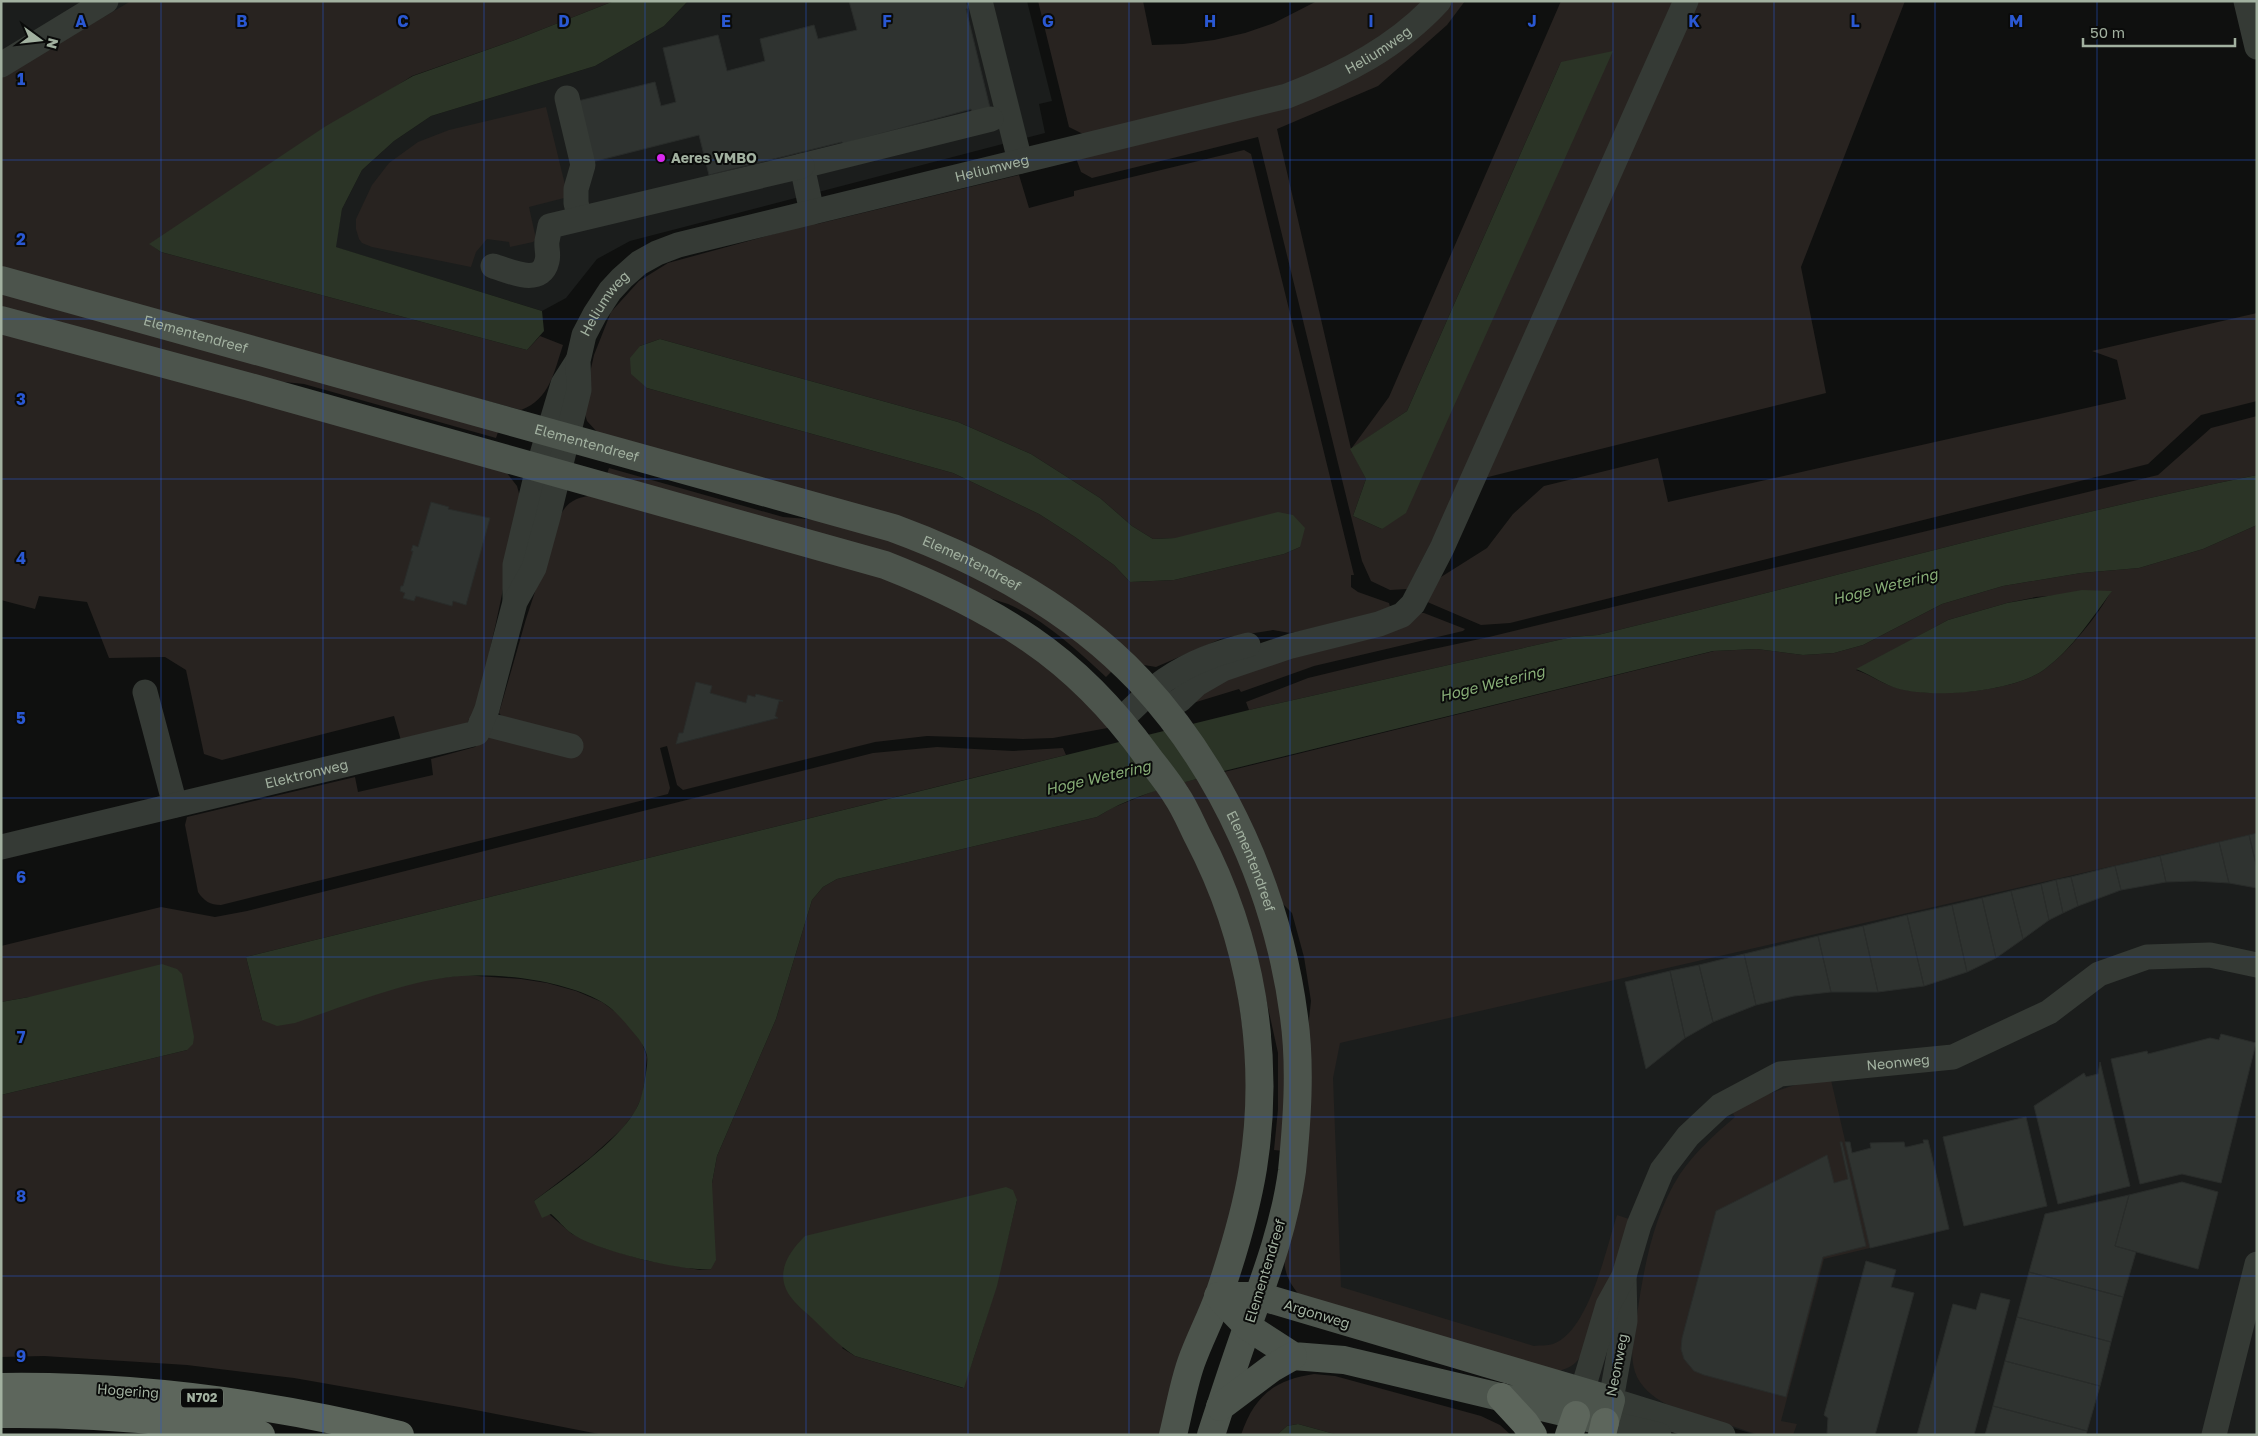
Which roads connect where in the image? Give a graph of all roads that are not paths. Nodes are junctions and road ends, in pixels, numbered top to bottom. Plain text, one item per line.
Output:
1 (106, 1) edge
2 (980, 1) edge
3 (1439, 1) edge
4 (1686, 1) edge
5 (2246, 1) edge
6 (2257, 47) edge
7 (1, 65) edge
8 (567, 98) dead end
9 (991, 119) dead end
10 (1020, 161) junction
11 (802, 166) junction
12 (812, 212) junction
13 (580, 218) junction
14 (493, 266) dead end
15 (1, 280) edge
16 (1, 320) edge
17 (558, 435) junction
18 (549, 471) junction
19 (145, 692) dead end
20 (1156, 701) junction
21 (1121, 720) junction
22 (481, 723) junction
23 (571, 746) dead end
24 (175, 806) junction
25 (1, 847) edge
26 (2257, 965) edge
27 (2257, 1264) edge
28 (1624, 1276) junction
29 (1218, 1296) junction
30 (1259, 1296) junction
31 (1248, 1327) junction
32 (1293, 1356) junction
33 (1, 1387) edge
34 (1501, 1397) junction
35 (1220, 1407) junction
36 (1, 1414) edge
37 (1575, 1414) edge
38 (1606, 1419) edge
39 (261, 1435) edge
40 (400, 1435) edge
41 (1173, 1435) edge
42 (1211, 1435) edge
43 (1533, 1435) edge
44 (1660, 1435) edge
45 (1723, 1435) edge
46 (2214, 1435) edge

1 - 7 street
2 - 10 street
3 - 10 street, Heliumweg
4 - 20 street
5 - 6 street
8 - 13 street
9 - 11 street
10 - 12 street, Heliumweg
11 - 12 street
11 - 13 street
12 - 17 street, Heliumweg
13 - 14 street
15 - 17 main road, Elementendreef
16 - 18 main road
17 - 18 street, Heliumweg
17 - 20 main road, Elementendreef
18 - 21 main road
18 - 22 street
19 - 24 street
20 - 21 street
20 - 30 main road, Elementendreef
21 - 29 main road
22 - 23 street
22 - 24 street, Elektronweg
24 - 25 street, Elektronweg
26 - 28 street, Neonweg
27 - 46 street
28 - 37 street, Neonweg
28 - 38 street, Neonweg
29 - 30 main road, Argonweg
29 - 31 main road, Argonweg
29 - 41 main road
30 - 31 main road, Elementendreef
30 - 37 main road, Argonweg
31 - 32 main road, Argonweg
31 - 35 main road, Elementendreef
32 - 34 main road, Argonweg
32 - 35 main road
33 - 40 highway, Hogering / N702
34 - 37 main road, Argonweg
34 - 43 highway
35 - 42 main road, Elementendreef
36 - 39 highway
37 - 38 main road, Argonweg
38 - 44 street, Argonweg
38 - 45 street, Argonweg

